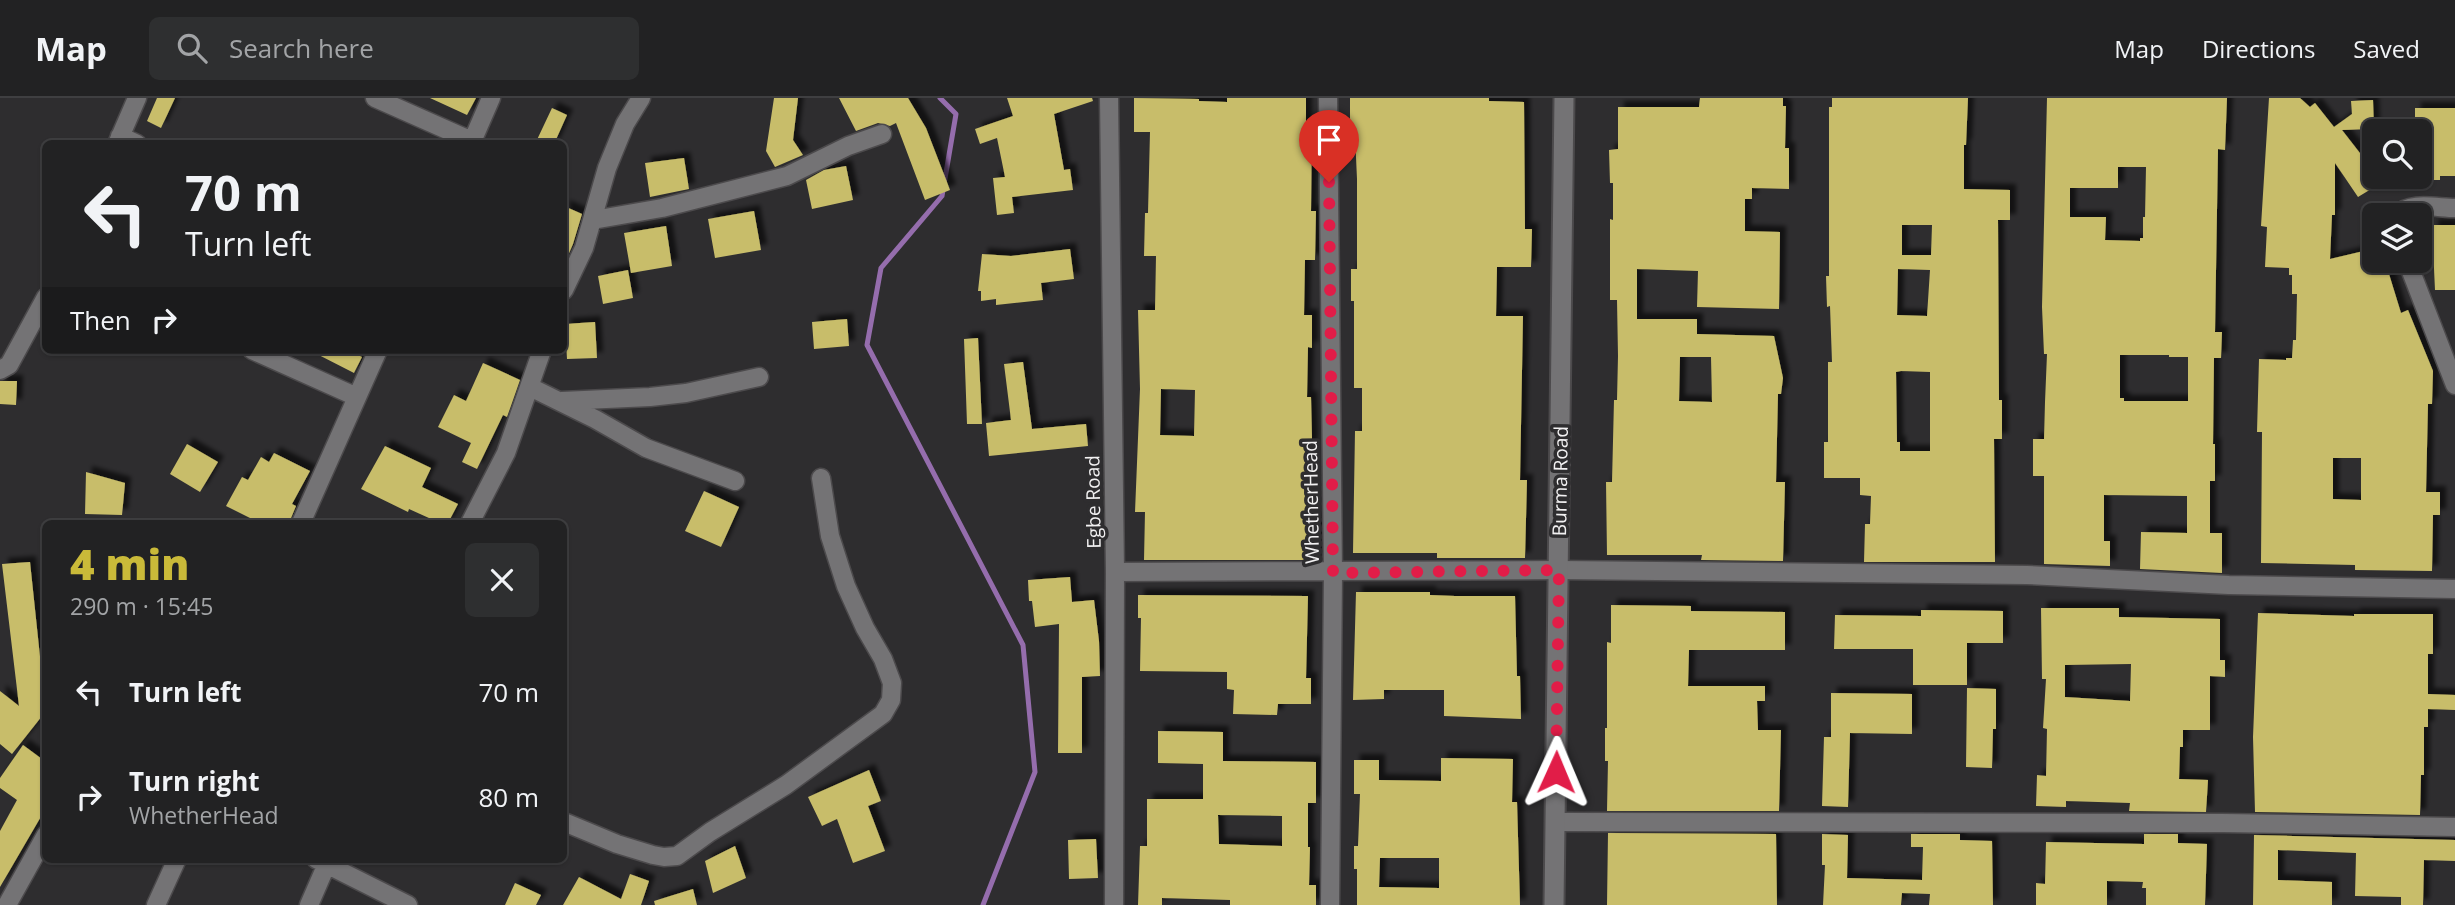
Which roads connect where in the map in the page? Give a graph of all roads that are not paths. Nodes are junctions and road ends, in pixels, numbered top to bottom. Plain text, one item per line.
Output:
1 (137, 98) edge
2 (375, 98) edge
3 (491, 98) edge
4 (641, 98) edge
5 (1109, 98) edge
6 (1328, 98) edge
7 (1564, 98) edge
8 (882, 134) dead end
9 (119, 140) edge
10 (467, 140) edge
11 (472, 140) edge
12 (2432, 207) edge
13 (2455, 208) edge
14 (593, 220) junction
15 (2411, 273) edge
16 (567, 284) edge
17 (42, 304) edge
18 (261, 354) edge
19 (376, 354) edge
20 (541, 354) edge
21 (0, 370) edge
22 (759, 377) dead end
23 (2455, 385) edge
24 (530, 387) junction
25 (357, 397) junction
26 (558, 402) junction
27 (821, 478) dead end
28 (735, 481) dead end
29 (302, 520) edge
30 (472, 520) edge
31 (1559, 570) junction
32 (1115, 572) junction
33 (1333, 573) junction
34 (2455, 589) edge
35 (1555, 822) junction
36 (567, 823) edge
37 (2455, 827) edge
38 (42, 842) edge
39 (175, 863) edge
40 (323, 863) edge
41 (328, 863) edge
42 (7, 905) edge
43 (156, 905) edge
44 (309, 905) edge
45 (408, 905) edge
46 (1114, 905) edge
47 (1330, 905) edge
48 (1554, 905) edge

1 - 9 street
2 - 10 street
3 - 11 street
4 - 14 street
5 - 32 street, Egbe Road
6 - 33 street, WhetherHead
7 - 31 street, Burma Road
8 - 14 street
12 - 13 street
14 - 16 street
15 - 23 street
17 - 21 street
18 - 25 street
19 - 25 street
20 - 24 street
22 - 26 street
24 - 26 street
24 - 30 street
25 - 29 street
26 - 28 street
27 - 36 street
31 - 33 street
31 - 34 street
31 - 35 street, Burma Road
32 - 33 street
32 - 46 street, Egbe Road
33 - 47 street, WhetherHead
35 - 37 street
35 - 48 street, Burma Road
38 - 42 street
39 - 43 street
40 - 44 street
41 - 45 street

